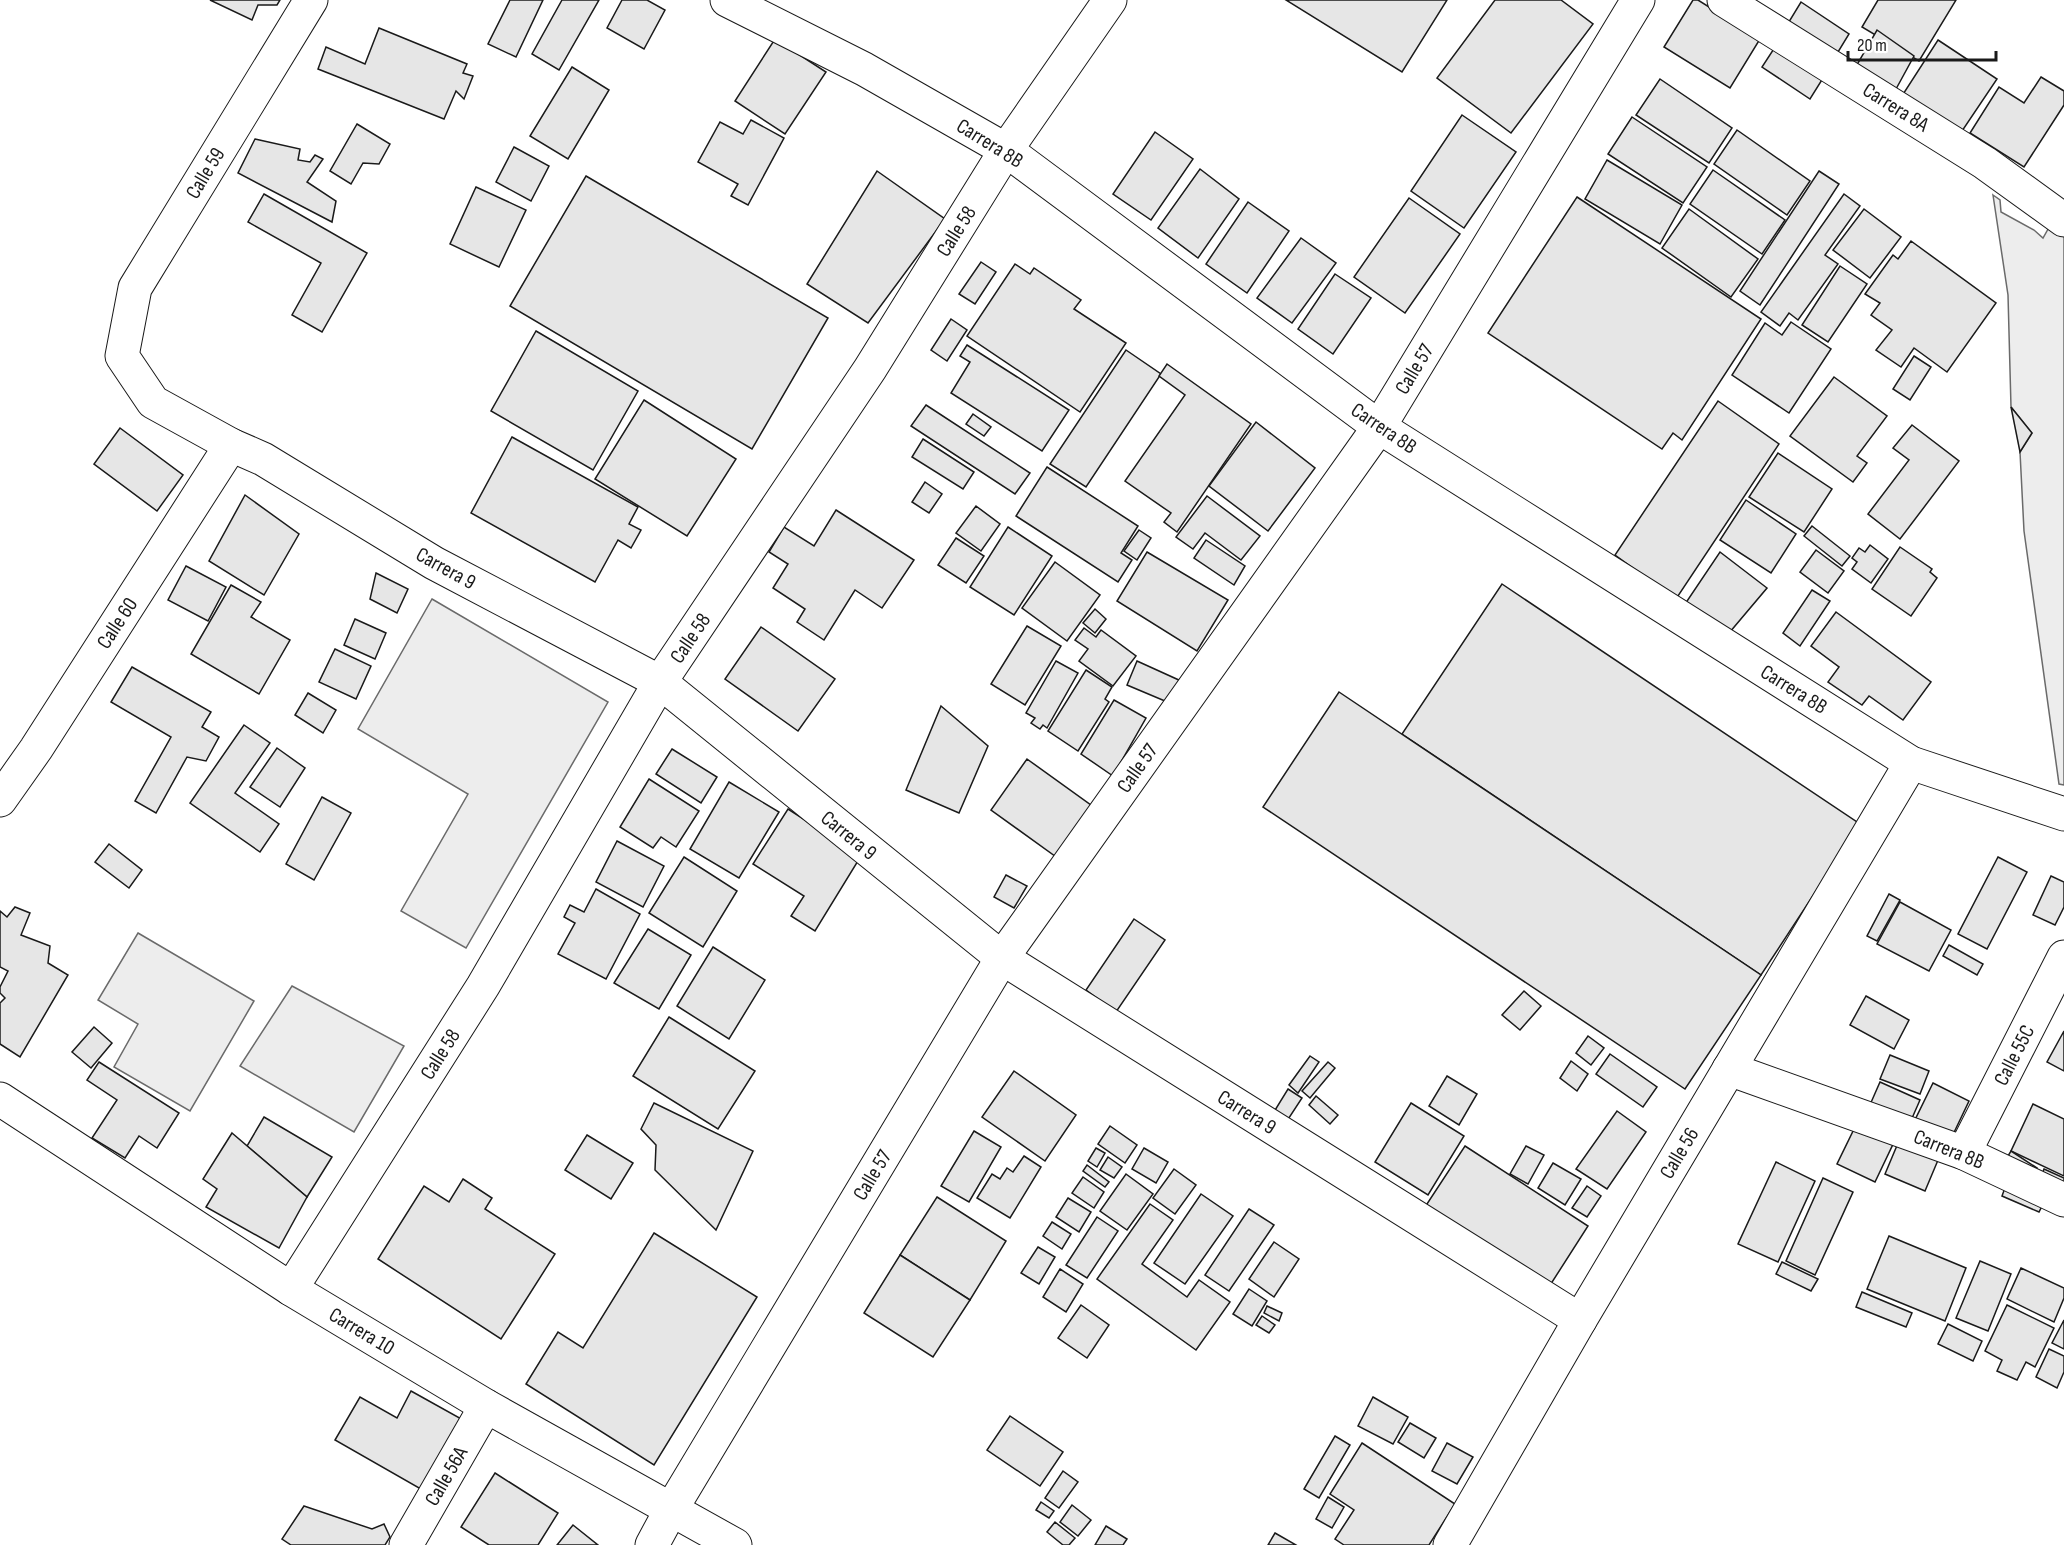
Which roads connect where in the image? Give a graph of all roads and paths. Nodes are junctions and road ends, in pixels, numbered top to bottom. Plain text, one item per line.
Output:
1 (311, 0) edge
2 (727, 0) edge
3 (1110, 0) edge
4 (1638, 0) edge
5 (1724, 0) edge
6 (1006, 150) junction
7 (2064, 220) edge
8 (122, 356) joint
9 (1379, 427) junction
10 (231, 445) junction
11 (660, 682) junction
12 (1911, 763) junction
13 (0, 800) edge
14 (2064, 814) edge
15 (2064, 957) edge
16 (1002, 958) junction
17 (1729, 1069) junction
18 (0, 1100) edge
19 (1964, 1153) junction
20 (2064, 1200) edge
21 (291, 1289) junction
22 (1580, 1320) junction
23 (486, 1406) junction
24 (672, 1508) junction
25 (406, 1545) edge
26 (652, 1545) edge
27 (735, 1545) edge
28 (1450, 1545) edge

1 - 8 street, Calle 59
2 - 6 street, Carrera 8B
3 - 6 street, Calle 58
4 - 9 street, Calle 57
5 - 7 street, Carrera 8A
6 - 9 street, Carrera 8B
6 - 11 street, Calle 58
8 - 10 street, Carrera 9
9 - 12 street, Carrera 8B
9 - 16 street, Calle 57
10 - 11 street, Carrera 9
10 - 13 street, Calle 60
11 - 16 street, Carrera 9
11 - 21 street, Calle 58
12 - 14 street, Carrera 8B
12 - 17 street, Calle 56
15 - 19 street, Calle 55C
16 - 22 street, Carrera 9
16 - 24 street, Calle 57
17 - 19 street, Carrera 8B
17 - 22 street, Calle 56
18 - 21 street, Carrera 10
19 - 20 street, Carrera 8B
21 - 23 street, Carrera 10
22 - 28 street, Calle 56
23 - 24 street, Carrera 10
23 - 25 street, Calle 56A
24 - 26 street, Calle 57
24 - 27 street, Carrera 10

